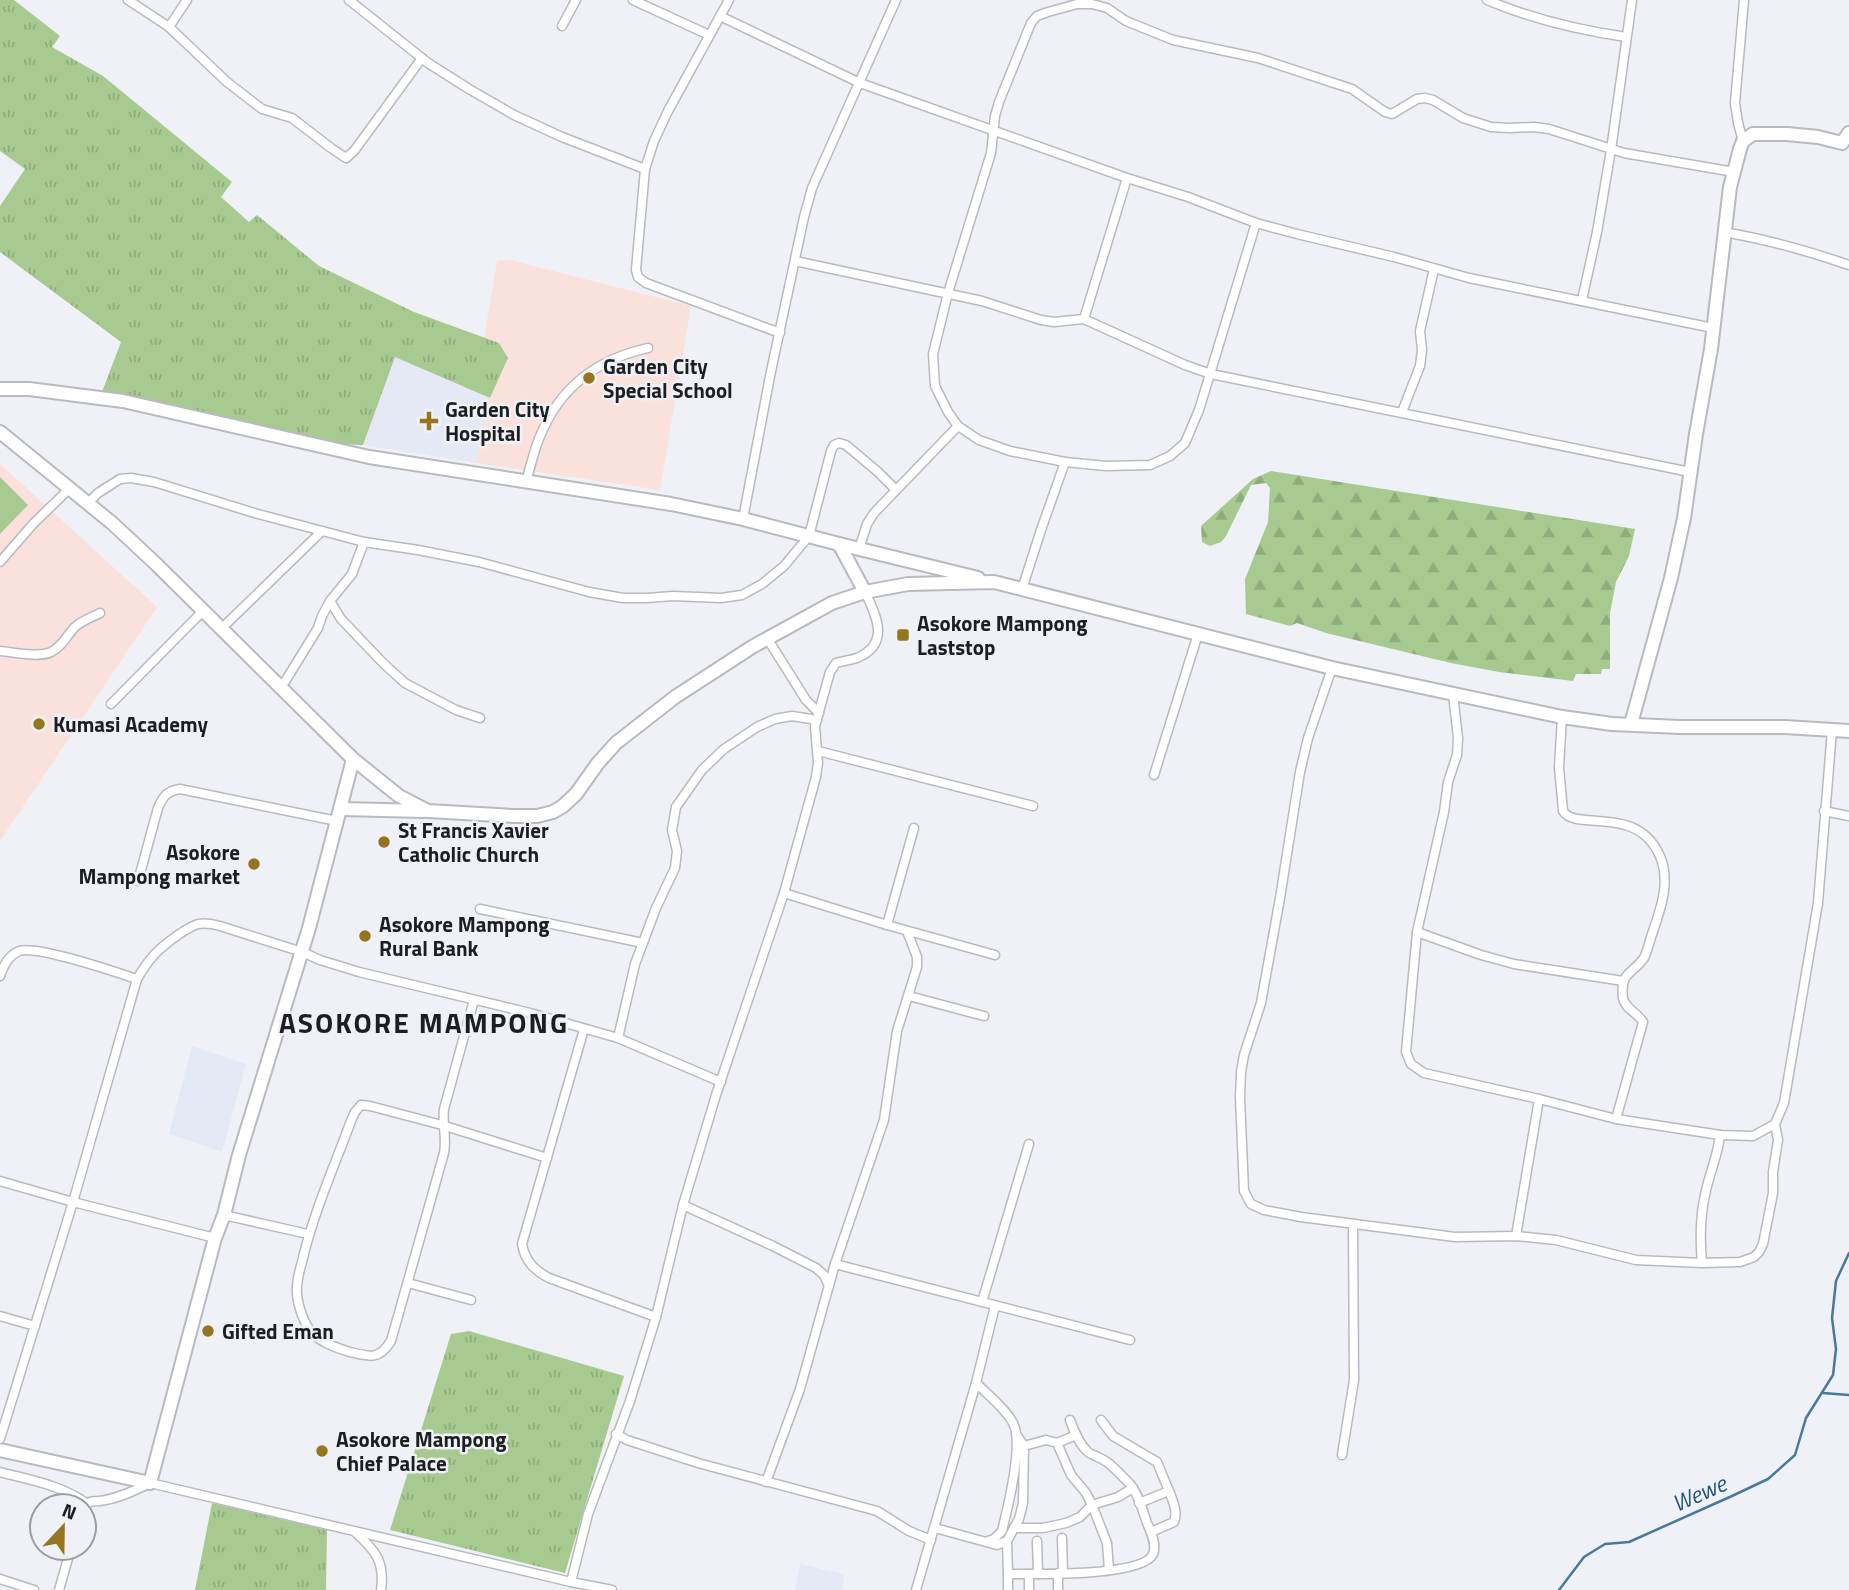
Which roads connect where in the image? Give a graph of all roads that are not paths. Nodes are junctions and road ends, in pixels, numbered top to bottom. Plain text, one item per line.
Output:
1 (128, 0) edge
2 (187, 0) edge
3 (349, 0) edge
4 (576, 0) edge
5 (633, 0) edge
6 (729, 0) edge
7 (896, 0) edge
8 (1054, 0) edge
9 (1488, 0) edge
10 (1632, 0) edge
11 (1744, 0) edge
12 (1048, 12) junction
13 (720, 16) junction
14 (562, 26) dead end
15 (169, 27) junction
16 (709, 35) junction
17 (1626, 37) junction
18 (422, 58) junction
19 (860, 83) junction
20 (995, 130) junction
21 (1847, 140) edge
22 (1743, 141) junction
23 (1611, 150) junction
24 (645, 169) junction
25 (1734, 172) junction
26 (1127, 178) junction
27 (1256, 223) junction
28 (1723, 232) junction
29 (795, 261) junction
30 (1849, 265) edge
31 (1434, 269) junction
32 (948, 293) junction
33 (1582, 300) junction
34 (1084, 319) junction
35 (1713, 328) junction
36 (780, 333) junction
37 (648, 348) dead end
38 (1211, 374) junction
39 (0, 389) edge
40 (1402, 412) junction
41 (958, 426) junction
42 (0, 432) edge
43 (1065, 462) junction
44 (1690, 472) junction
45 (526, 481) junction
46 (69, 489) junction
47 (896, 490) junction
48 (88, 503) junction
49 (743, 519) junction
50 (322, 531) junction
51 (810, 536) junction
52 (364, 542) junction
53 (839, 544) junction
54 (859, 549) junction
55 (0, 562) edge
56 (994, 582) junction
57 (1023, 589) junction
58 (864, 592) junction
59 (330, 601) junction
60 (203, 611) junction
61 (100, 613) dead end
62 (221, 629) junction
63 (1198, 634) junction
64 (767, 638) junction
65 (0, 651) edge
66 (1332, 668) junction
67 (281, 688) junction
68 (1453, 694) junction
69 (111, 704) dead end
70 (818, 717) junction
71 (1562, 717) junction
72 (480, 718) dead end
73 (1632, 724) junction
74 (1832, 730) junction
75 (1849, 732) edge
76 (818, 751) junction
77 (353, 759) junction
78 (1154, 775) dead end
79 (1033, 806) dead end
80 (428, 811) junction
81 (1824, 811) junction
82 (339, 815) junction
83 (1849, 816) edge
84 (914, 828) dead end
85 (138, 881) dead end
86 (784, 893) junction
87 (480, 909) dead end
88 (887, 925) junction
89 (907, 931) junction
90 (1417, 932) junction
91 (643, 943) junction
92 (302, 952) junction
93 (995, 955) dead end
94 (0, 976) edge
95 (137, 979) junction
96 (1623, 981) junction
97 (909, 996) junction
98 (474, 1000) junction
99 (984, 1016) dead end
100 (584, 1029) junction
101 (618, 1038) junction
102 (721, 1082) junction
103 (1539, 1099) junction
104 (1616, 1119) junction
105 (1775, 1124) junction
106 (442, 1125) junction
107 (1720, 1135) junction
108 (1029, 1144) dead end
109 (547, 1158) junction
110 (0, 1181) edge
111 (73, 1202) junction
112 (683, 1205) junction
113 (224, 1215) junction
114 (1353, 1224) junction
115 (308, 1234) junction
116 (1516, 1236) junction
117 (215, 1238) junction
118 (1702, 1263) junction
119 (835, 1264) junction
120 (408, 1283) junction
121 (829, 1286) junction
122 (471, 1300) dead end
123 (982, 1302) junction
124 (995, 1306) junction
125 (0, 1315) edge
126 (656, 1317) junction
127 (35, 1326) junction
128 (1130, 1340) dead end
129 (976, 1383) junction
130 (1070, 1420) dead end
131 (1101, 1420) dead end
132 (617, 1434) junction
133 (1076, 1435) junction
134 (1018, 1437) junction
135 (0, 1439) edge
136 (1057, 1443) junction
137 (1024, 1446) junction
138 (0, 1450) edge
139 (1342, 1455) dead end
140 (0, 1472) edge
141 (1018, 1472) junction
142 (766, 1482) junction
143 (150, 1483) junction
144 (1133, 1488) junction
145 (1169, 1491) junction
146 (66, 1492) edge
147 (98, 1503) edge
148 (1139, 1503) junction
149 (1092, 1505) junction
150 (935, 1528) junction
151 (1014, 1528) junction
152 (353, 1530) junction
153 (1151, 1532) junction
154 (1062, 1538) dead end
155 (931, 1540) junction
156 (988, 1541) junction
157 (1007, 1541) junction
158 (1037, 1541) dead end
159 (67, 1562) edge
160 (1109, 1570) junction
161 (1060, 1573) junction
162 (1008, 1574) junction
163 (1033, 1574) junction
164 (0, 1579) edge
165 (571, 1582) junction
166 (34, 1590) edge
167 (59, 1590) edge
168 (382, 1590) edge
169 (612, 1590) edge
170 (916, 1590) edge
171 (1008, 1590) edge
172 (1029, 1590) edge
173 (1058, 1590) edge

1 - 15 street
2 - 15 street
3 - 18 street
4 - 14 street
5 - 16 street
6 - 13 street
7 - 19 street
8 - 12 street
9 - 17 street
10 - 17 street
11 - 22 street
12 - 20 street
12 - 23 street
13 - 16 street
13 - 19 street
15 - 18 street
16 - 24 street
17 - 23 street
18 - 24 street
19 - 20 street
19 - 29 street
20 - 26 street
20 - 32 street
21 - 22 street
22 - 25 street
23 - 25 street
23 - 33 street
24 - 36 street
25 - 28 street
26 - 27 street
26 - 34 street
27 - 31 street
27 - 38 street
28 - 30 street
28 - 35 street
29 - 32 street
29 - 36 street
31 - 33 street
31 - 40 street
32 - 34 street
32 - 41 street
33 - 35 street
34 - 38 street
35 - 44 street
36 - 49 street
37 - 45 street
38 - 40 street
38 - 43 street
39 - 45 street
40 - 44 street
41 - 43 street
41 - 47 street
42 - 46 street
43 - 57 street
44 - 73 street
45 - 49 street
46 - 48 street
46 - 55 street
47 - 51 street
47 - 54 street
48 - 50 street
48 - 60 street
49 - 51 street
50 - 52 street
50 - 62 street
51 - 52 street
51 - 53 street
52 - 59 street
53 - 54 street
53 - 58 street
54 - 56 street
56 - 57 street
56 - 58 street
57 - 63 street
58 - 64 street
58 - 70 street
59 - 67 street
59 - 72 street
60 - 62 street
60 - 69 street
61 - 65 street
62 - 67 street
63 - 66 street
63 - 78 street
64 - 70 street
64 - 80 street
66 - 68 street
66 - 114 street
67 - 77 street
68 - 71 street
68 - 90 street
70 - 76 street
70 - 91 street
71 - 73 street
71 - 96 street
73 - 74 street
74 - 75 street
74 - 81 street
76 - 79 street
76 - 86 street
77 - 80 street
77 - 82 street
80 - 82 street
81 - 83 street
81 - 105 street
82 - 85 street
82 - 92 street
84 - 88 street
86 - 88 street
86 - 102 street
87 - 91 street
88 - 89 street
89 - 93 street
89 - 97 street
90 - 96 street
90 - 103 street
91 - 101 street
92 - 95 street
92 - 98 street
92 - 113 street
94 - 95 street
95 - 111 street
96 - 104 street
97 - 99 street
97 - 119 street
98 - 100 street
98 - 106 street
100 - 101 street
100 - 109 street
101 - 102 street
102 - 112 street
103 - 104 street
103 - 116 street
104 - 107 street
105 - 107 street
105 - 118 street
106 - 109 street
106 - 115 street
106 - 120 street
107 - 118 street
108 - 123 street
109 - 126 street
110 - 111 street
111 - 117 street
111 - 127 street
112 - 121 street
112 - 126 street
113 - 115 street
113 - 117 street
114 - 116 street
114 - 139 street
115 - 120 street
116 - 118 street
117 - 143 street
119 - 121 street
119 - 123 street
120 - 122 street
121 - 142 street
123 - 124 street
124 - 128 street
124 - 129 street
125 - 127 street
126 - 132 street
127 - 135 street
129 - 134 street
129 - 150 street
130 - 133 street
131 - 145 street
132 - 142 street
132 - 165 street
133 - 136 street
133 - 144 street
134 - 137 street
134 - 141 street
136 - 137 street
136 - 149 street
137 - 141 street
138 - 143 street
140 - 146 street
141 - 151 street
141 - 156 street
142 - 155 street
143 - 147 street
143 - 152 street
144 - 148 street
144 - 149 street
145 - 148 street
145 - 153 street
148 - 153 street
149 - 151 street
149 - 160 street
150 - 155 street
150 - 156 street
151 - 157 street
152 - 165 street
152 - 168 street
153 - 160 street
154 - 161 street
155 - 170 street
156 - 157 street
157 - 162 street
158 - 163 street
159 - 167 street
160 - 161 street
161 - 163 street
161 - 173 street
162 - 163 street
162 - 171 street
163 - 172 street
164 - 166 street
165 - 169 street

